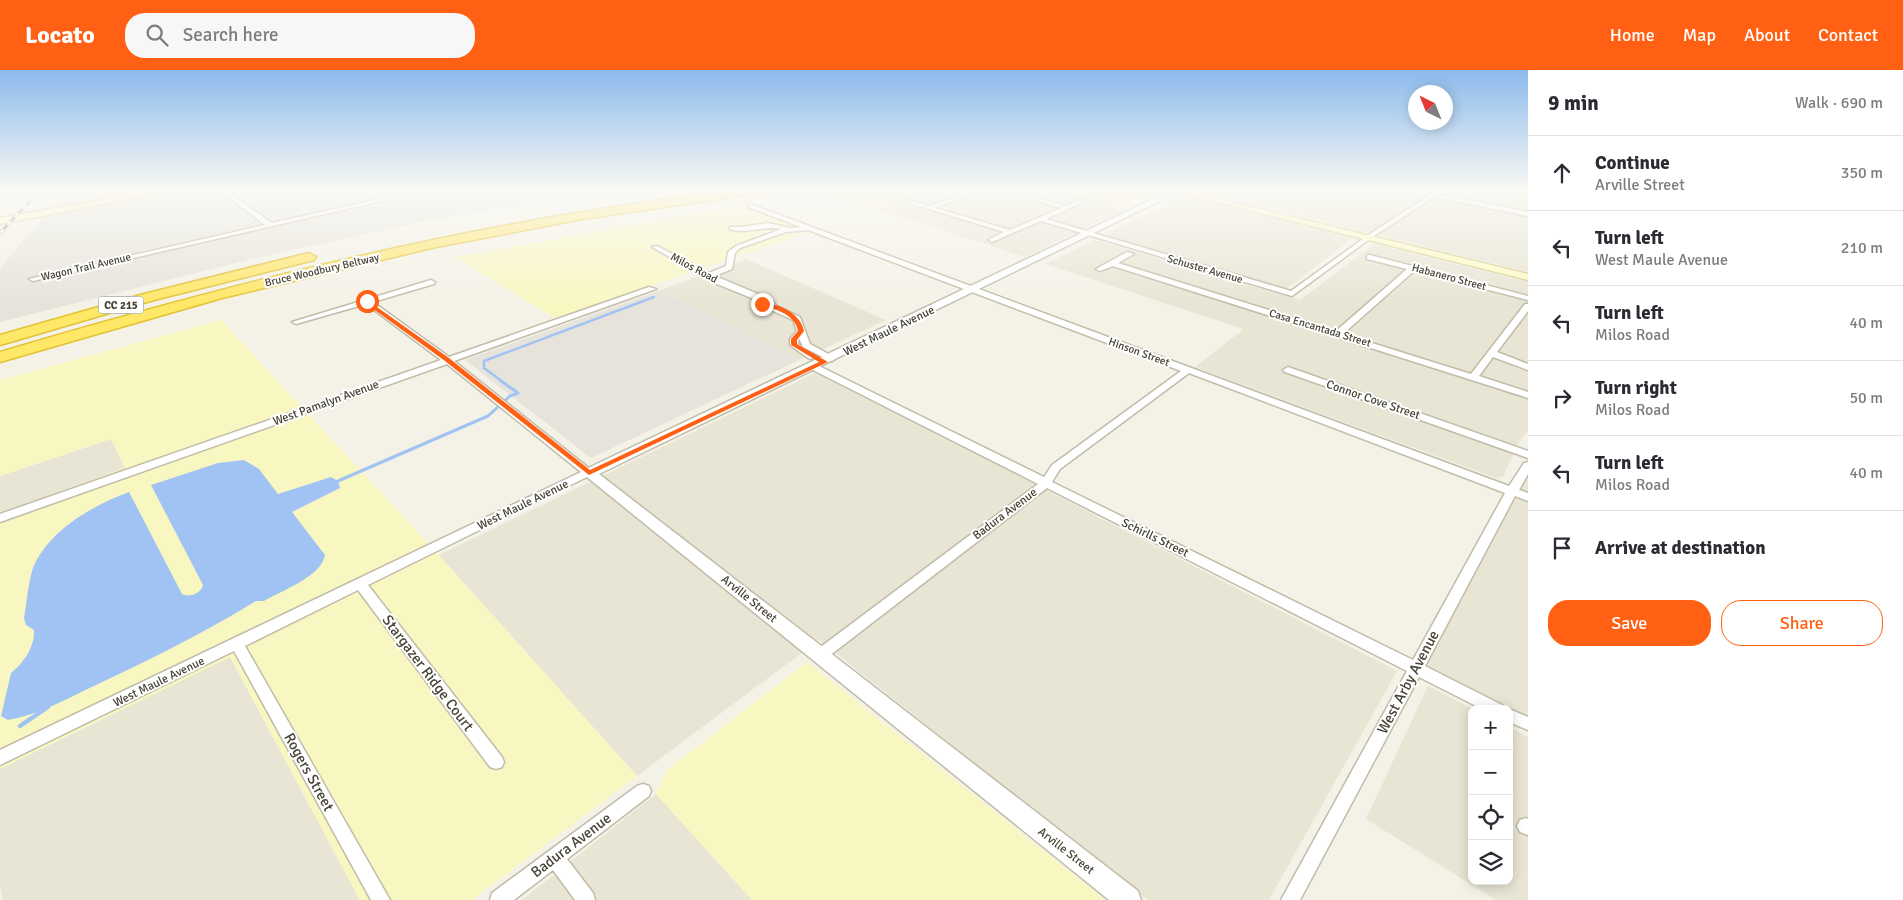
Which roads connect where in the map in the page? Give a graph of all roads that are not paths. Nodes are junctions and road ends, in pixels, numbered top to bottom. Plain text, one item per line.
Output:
1 (258, 228) edge
2 (448, 228) edge
3 (482, 228) edge
4 (518, 228) edge
5 (732, 228) dead end
6 (755, 228) edge
7 (788, 228) edge
8 (808, 228) edge
9 (997, 228) edge
10 (1020, 228) edge
11 (1069, 228) edge
12 (1102, 228) edge
13 (1332, 228) edge
14 (1383, 228) edge
15 (795, 229) junction
16 (814, 230) junction
17 (431, 231) dead end
18 (1010, 232) junction
19 (1090, 234) junction
20 (1369, 237) junction
21 (737, 240) dead end
22 (992, 240) dead end
23 (655, 247) dead end
24 (735, 249) junction
25 (325, 254) dead end
26 (1130, 254) dead end
27 (1370, 256) dead end
28 (1112, 263) junction
29 (1412, 268) junction
30 (1100, 270) dead end
31 (243, 273) junction
32 (709, 276) junction
33 (1528, 277) edge
34 (33, 280) dead end
35 (431, 282) dead end
36 (652, 289) dead end
37 (973, 290) junction
38 (1528, 298) edge
39 (367, 301) junction
40 (1528, 306) edge
41 (296, 322) dead end
42 (0, 332) edge
43 (1338, 334) junction
44 (0, 340) edge
45 (0, 346) edge
46 (1491, 353) junction
47 (0, 357) edge
48 (447, 360) junction
49 (823, 362) junction
50 (1528, 362) edge
51 (1528, 367) edge
52 (1188, 370) junction
53 (1288, 370) dead end
54 (1474, 376) junction
55 (1528, 395) edge
56 (1528, 454) edge
57 (1528, 465) edge
58 (589, 473) junction
59 (1046, 484) junction
60 (1512, 491) junction
61 (1528, 497) edge
62 (0, 518) edge
63 (360, 584) junction
64 (237, 644) junction
65 (819, 656) junction
66 (1416, 668) junction
67 (1489, 705) edge
68 (1513, 717) edge
69 (1528, 724) edge
70 (0, 758) edge
71 (496, 762) dead end
72 (643, 791) dead end
73 (554, 858) junction
74 (381, 900) edge
75 (499, 900) edge
76 (586, 900) edge
77 (1129, 900) edge
78 (1290, 900) edge

1 - 34 street, Wagon Trail Avenue
2 - 17 highway
3 - 45 highway, Bruce Woodbury Beltway / CC 215
4 - 47 highway, Bruce Woodbury Beltway / CC 215
5 - 6 street
7 - 15 street
8 - 16 street, Hinson Street
9 - 18 street
10 - 18 street
11 - 19 street, Schuster Avenue
12 - 19 street, West Maule Avenue
13 - 20 main road
14 - 20 street
15 - 16 street
15 - 24 street
16 - 37 street, Hinson Street
18 - 22 street
19 - 20 street, Schuster Avenue
19 - 37 street, West Maule Avenue
20 - 33 main road
21 - 24 street
23 - 32 street, Milos Road
24 - 32 street
25 - 31 highway, CC 215
26 - 28 street
27 - 29 street, Habanero Street
28 - 30 street
28 - 43 street, Casa Encantada Street
29 - 38 street, Habanero Street
29 - 43 street
31 - 42 highway
31 - 44 highway, CC 215
32 - 49 street, Milos Road
35 - 39 street
36 - 48 street, West Pamalyn Avenue
37 - 49 street, West Maule Avenue
37 - 52 street, Hinson Street
39 - 41 street
39 - 48 street, Arville Street
40 - 46 street
43 - 54 street, Casa Encantada Street
46 - 50 street
46 - 51 street
46 - 54 street
48 - 58 street, Arville Street
48 - 62 street, West Pamalyn Avenue
49 - 58 street, West Maule Avenue
49 - 59 street, Schirlls Street
52 - 59 street, Badura Avenue
52 - 60 street, Hinson Street
53 - 56 street, Connor Cove Street
54 - 55 street, Casa Encantada Street
57 - 60 street, West Arby Avenue
58 - 63 street, West Maule Avenue
58 - 65 street, Arville Street
59 - 65 street, Badura Avenue
59 - 66 street, Schirlls Street
60 - 61 street, Hinson Street
60 - 66 street, West Arby Avenue
63 - 64 street, West Maule Avenue
63 - 71 street, Stargazer Ridge Court
64 - 70 street, West Maule Avenue
64 - 74 street, Rogers Street
65 - 77 street, Arville Street
66 - 67 street, Schirlls Street
66 - 78 street, West Arby Avenue
68 - 69 street
72 - 73 street, Badura Avenue
73 - 75 street, Badura Avenue
73 - 76 street

